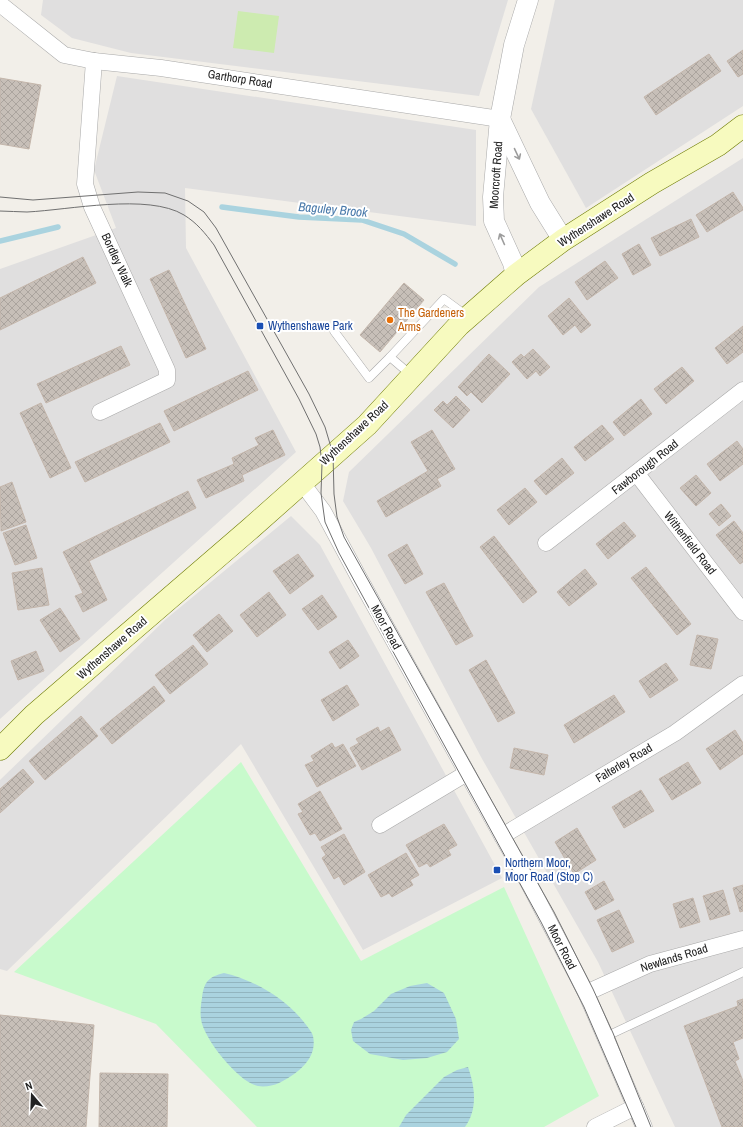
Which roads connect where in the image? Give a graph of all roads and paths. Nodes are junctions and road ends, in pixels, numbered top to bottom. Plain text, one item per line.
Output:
1 (528, 0) edge
2 (6, 4) edge
3 (94, 61) junction
4 (500, 119) junction
5 (743, 126) edge
6 (563, 240) junction
7 (516, 275) junction
8 (467, 316) junction
9 (334, 331) dead end
10 (390, 358) junction
11 (412, 376) junction
12 (743, 390) edge
13 (100, 412) dead end
14 (637, 474) junction
15 (302, 483) junction
16 (546, 543) dead end
17 (743, 612) edge
18 (743, 684) edge
19 (0, 749) edge
20 (467, 773) junction
21 (380, 825) dead end
22 (502, 836) junction
23 (743, 939) edge
24 (743, 972) edge
25 (586, 993) junction
26 (605, 1037) junction
27 (636, 1108) junction
28 (595, 1127) edge
29 (644, 1127) edge

1 - 4 street, Moorcroft Road
2 - 3 street, Garthorp Road
3 - 4 street, Garthorp Road
3 - 13 street, Bordley Walk
4 -> 6 street, Moorcroft Road
7 -> 4 street, Moorcroft Road
5 - 6 main road, Wythenshawe Road
6 - 7 main road, Wythenshawe Road
7 - 8 main road, Wythenshawe Road
8 - 10 lane
8 - 11 main road, Wythenshawe Road
9 - 10 lane
10 - 11 lane
11 - 15 main road, Wythenshawe Road
12 - 14 street, Fawborough Road
14 - 16 street, Fawborough Road
14 - 17 street, Withenfield Road
15 - 19 main road, Wythenshawe Road
15 - 20 street, Moor Road
18 - 22 street, Falterley Road
20 - 21 street
20 - 22 street, Moor Road
22 - 25 street, Moor Road
23 - 25 street, Newlands Road
24 - 26 lane
25 - 26 street, Moor Road
26 - 27 street, Moor Road
27 - 28 street
27 - 29 street, Moor Road

